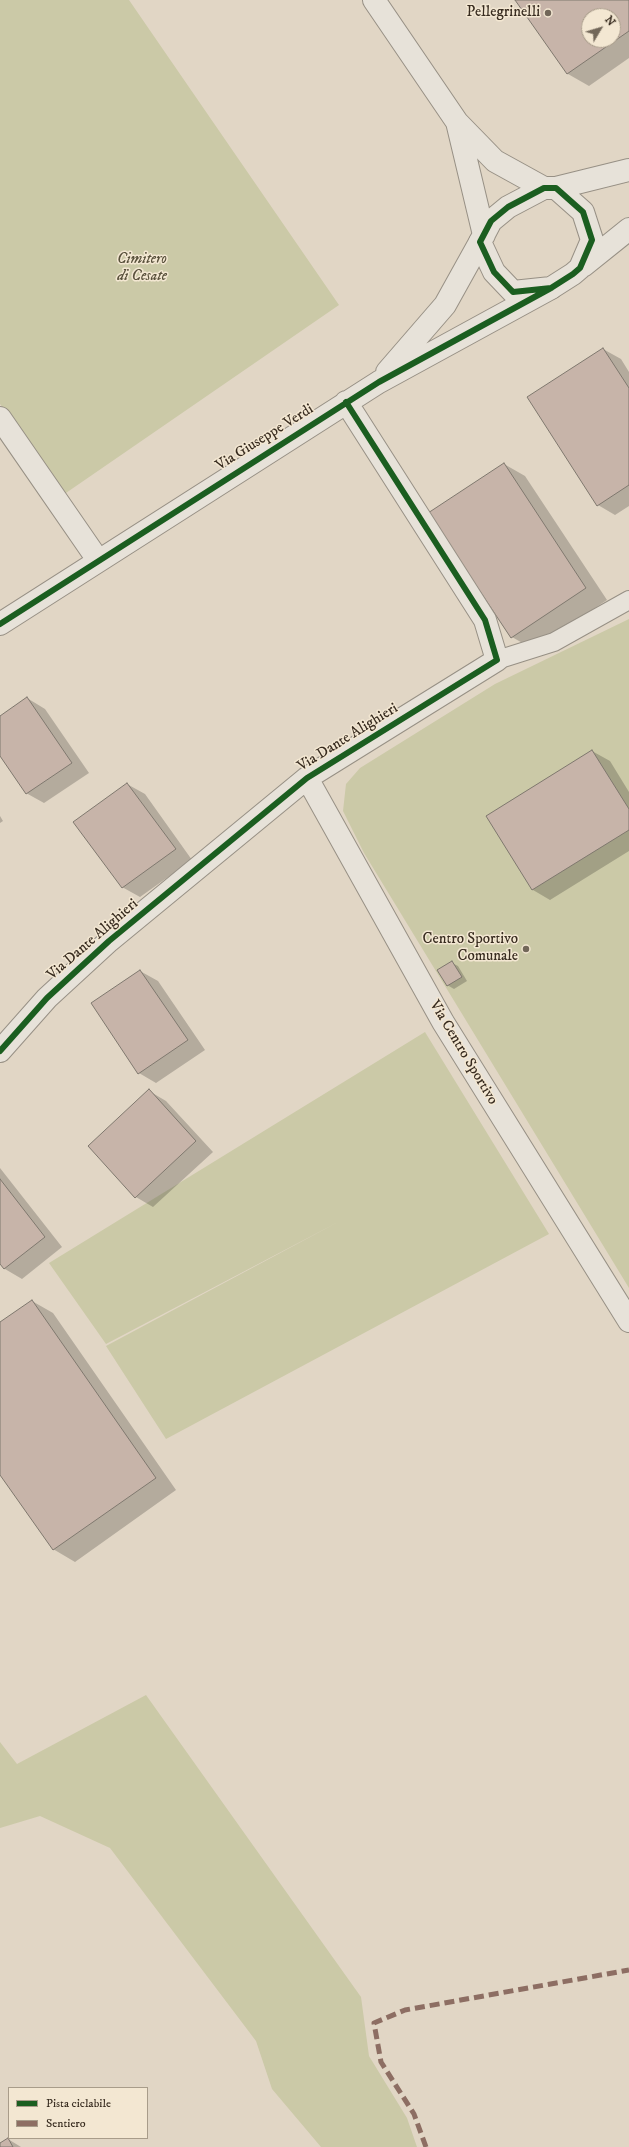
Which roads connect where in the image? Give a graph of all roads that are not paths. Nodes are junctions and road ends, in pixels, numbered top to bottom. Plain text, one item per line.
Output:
1 (374, 0) edge
2 (458, 122) junction
3 (629, 170) edge
4 (550, 188) junction
5 (629, 229) edge
6 (482, 239) junction
7 (580, 268) junction
8 (551, 288) junction
9 (379, 382) junction
10 (346, 402) junction
11 (0, 418) edge
12 (98, 560) junction
13 (629, 600) edge
14 (0, 624) edge
15 (497, 660) junction
16 (307, 778) junction
17 (0, 1051) edge
18 (629, 1321) edge

1 - 2 street
2 - 4 street
2 - 6 street
3 - 4 street
4 - 6 street
4 - 7 street
5 - 7 street
6 - 8 street
6 - 9 street, Via Giuseppe Verdi
7 - 8 street
8 - 9 street, Via Giuseppe Verdi
9 - 10 street, Via Giuseppe Verdi
10 - 12 street, Via Giuseppe Verdi
10 - 15 street
11 - 12 street
12 - 14 street, Via Giuseppe Verdi
13 - 15 lane
15 - 16 street, Via Dante Alighieri
16 - 17 street, Via Dante Alighieri
16 - 18 street, Via Centro Sportivo

